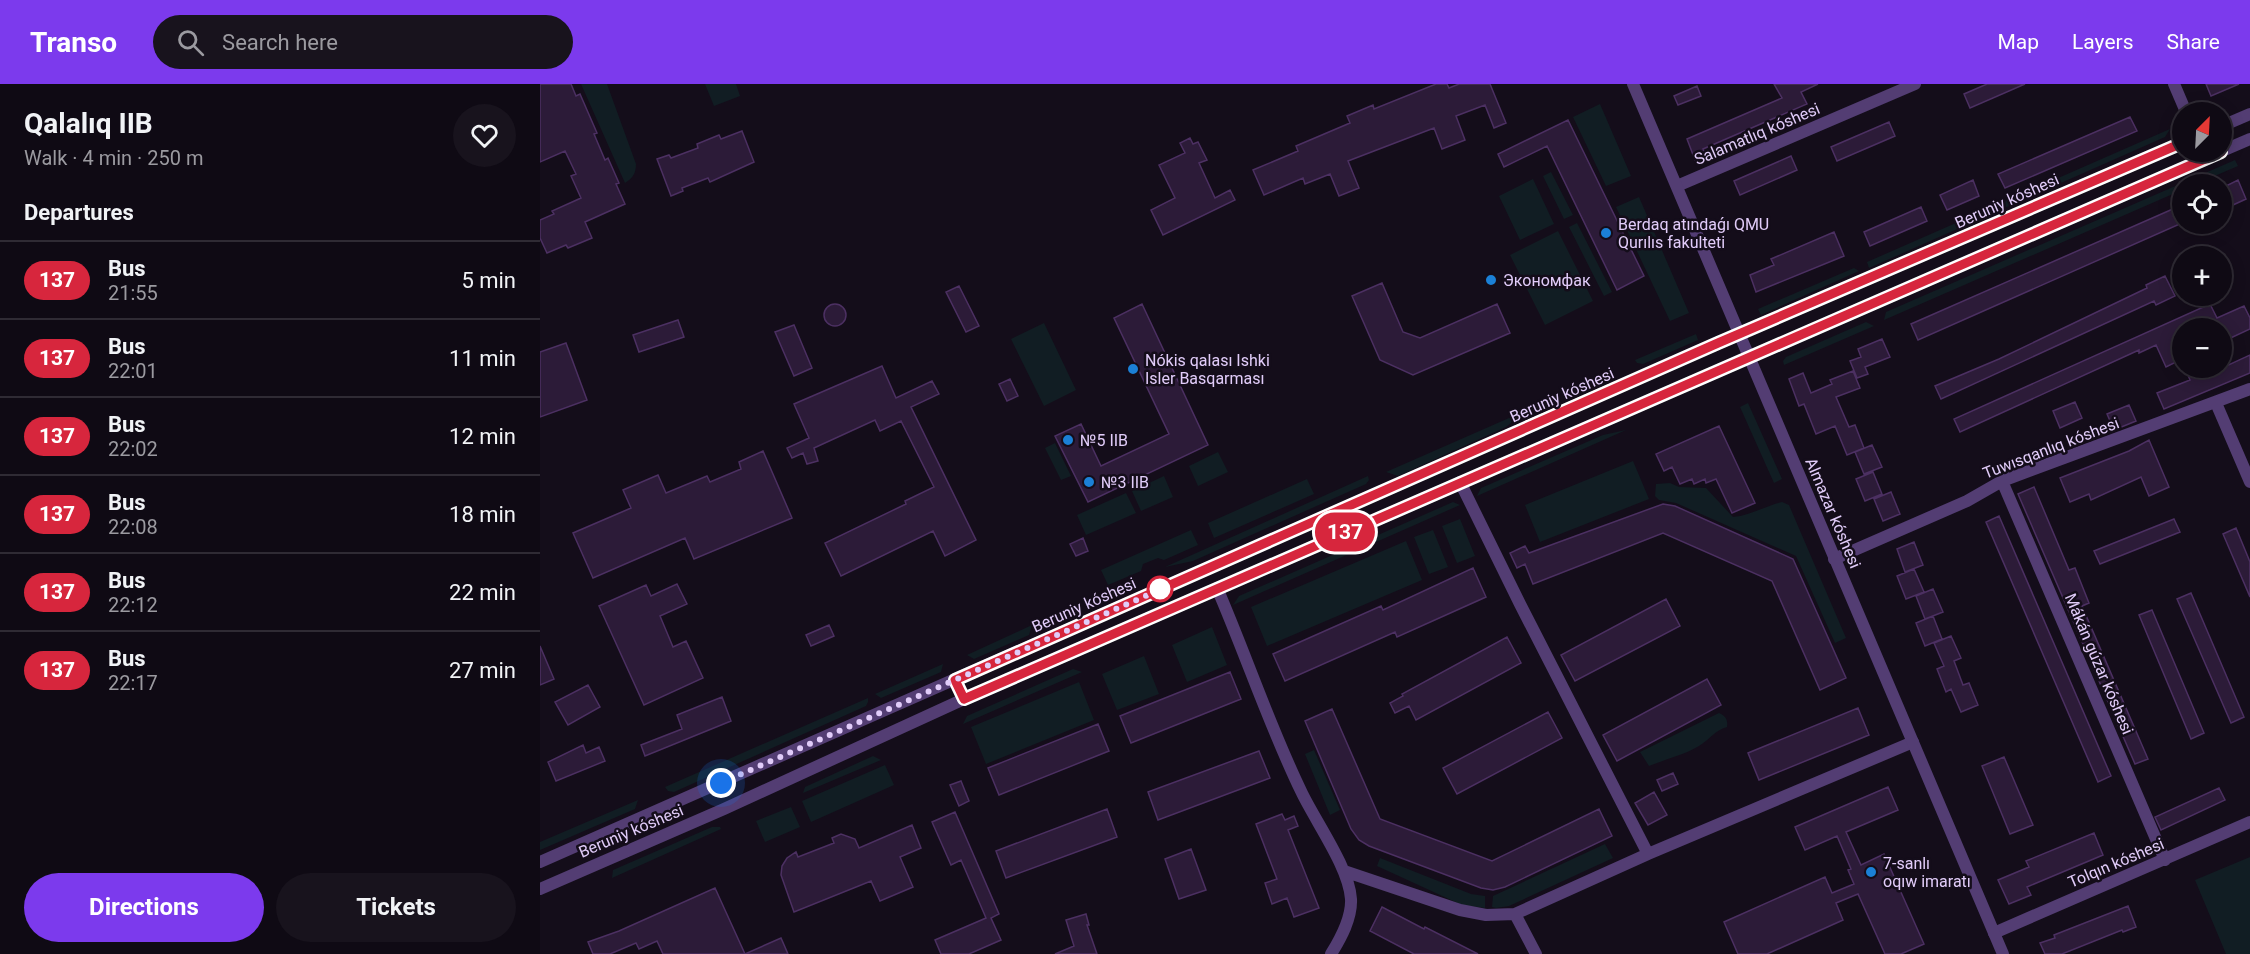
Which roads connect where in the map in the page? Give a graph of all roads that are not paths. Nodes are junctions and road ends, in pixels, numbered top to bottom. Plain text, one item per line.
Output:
1 (1633, 84) edge
2 (1915, 84) edge
3 (2174, 84) edge
4 (2182, 102) edge
5 (2250, 114) edge
6 (2232, 122) edge
7 (2250, 139) edge
8 (2172, 147) edge
9 (2232, 147) edge
10 (2198, 162) edge
11 (1677, 186) junction
12 (1740, 334) junction
13 (1750, 355) junction
14 (2250, 389) edge
15 (2216, 403) junction
16 (2002, 481) junction
17 (1460, 482) junction
18 (2250, 482) edge
19 (1834, 559) junction
20 (1217, 588) junction
21 (955, 680) junction
22 (964, 699) junction
23 (1913, 742) junction
24 (2250, 822) edge
25 (1648, 854) junction
26 (2165, 860) junction
27 (540, 862) edge
28 (1344, 871) junction
29 (540, 889) edge
30 (1515, 914) junction
31 (1994, 933) junction
32 (1331, 954) edge
33 (1536, 954) edge
34 (2003, 954) edge

1 - 11 street, Almazar kóshesi
2 - 11 street, Salamatlıq kóshesi
3 - 4 street
5 - 6 street
7 - 9 street, Beruniy kóshesi
8 - 12 street, Beruniy kóshesi
10 - 13 street, Beruniy kóshesi
11 - 12 street, Almazar kóshesi
12 - 13 street, Almazar kóshesi
12 - 21 street, Beruniy kóshesi
13 - 17 street, Beruniy kóshesi
13 - 19 street, Almazar kóshesi
14 - 15 street, Tuwısqanlıq kóshesi
15 - 16 street, Tuwısqanlıq kóshesi
15 - 18 street
16 - 19 street, Tuwısqanlıq kóshesi
16 - 26 street, Mákán gúzar kóshesi
17 - 20 street, Beruniy kóshesi
17 - 25 street
19 - 23 street, Almazar kóshesi
20 - 22 street, Beruniy kóshesi
20 - 28 street
21 - 22 street
21 - 27 street, Beruniy kóshesi
22 - 29 street, Beruniy kóshesi
23 - 25 street
23 - 31 street, Almazar kóshesi
24 - 26 street, Tolqın kóshesi
25 - 30 street
26 - 31 street, Tolqın kóshesi
28 - 30 street
28 - 32 street
30 - 33 street
31 - 34 street, Almazar kóshesi

